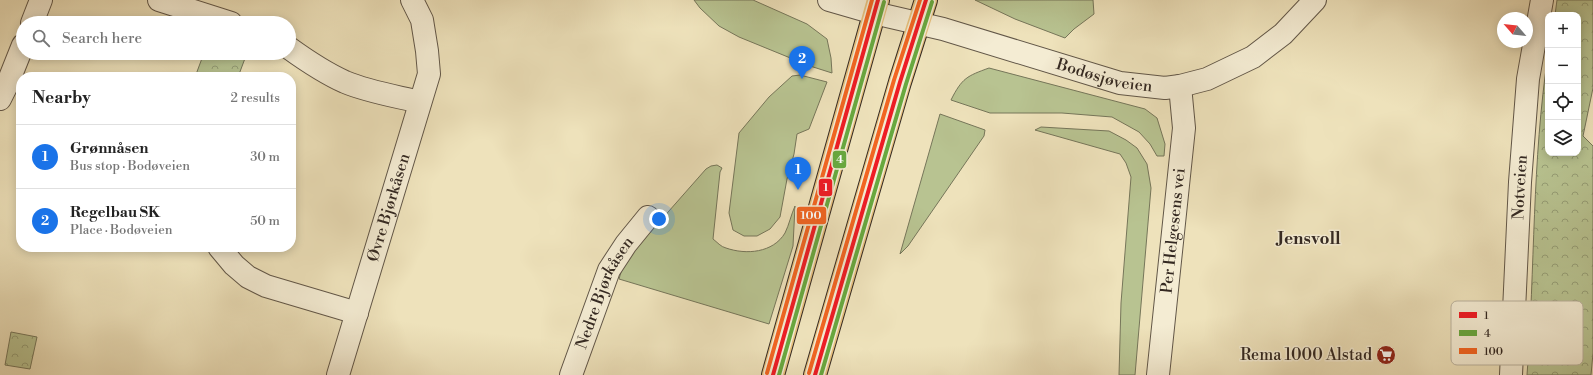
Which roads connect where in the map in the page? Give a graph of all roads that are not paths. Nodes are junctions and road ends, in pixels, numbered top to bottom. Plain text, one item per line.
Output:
1 (41, 0) edge
2 (159, 0) edge
3 (412, 0) edge
4 (829, 0) edge
5 (926, 0) edge
6 (1315, 0) edge
7 (1542, 0) edge
8 (876, 6) edge
9 (35, 16) edge
10 (209, 16) edge
11 (919, 23) junction
12 (296, 53) edge
13 (17, 60) edge
14 (1180, 86) junction
15 (0, 99) edge
16 (420, 102) junction
17 (648, 217) dead end
18 (223, 252) edge
19 (1514, 301) edge
20 (357, 313) junction
21 (1511, 365) edge
22 (338, 375) edge
23 (571, 375) edge
24 (773, 375) edge
25 (815, 375) edge
26 (1158, 375) edge
27 (1511, 375) edge

1 - 9 street
2 - 10 street
3 - 16 street, Øvre Bjørkåsen
4 - 8 street, Bodøsjøveien
5 - 11 main road
6 - 14 street, Bodøsjøveien
7 - 19 street, Notveien
8 - 11 street, Bodøsjøveien
8 - 24 main road
11 - 14 street, Bodøsjøveien
11 - 25 main road
12 - 16 street
13 - 15 street
14 - 26 street, Per Helgesens vei
16 - 20 street, Øvre Bjørkåsen
17 - 23 street, Nedre Bjørkåsen
18 - 20 street
20 - 22 street, Øvre Bjørkåsen
21 - 27 street, Notveien

